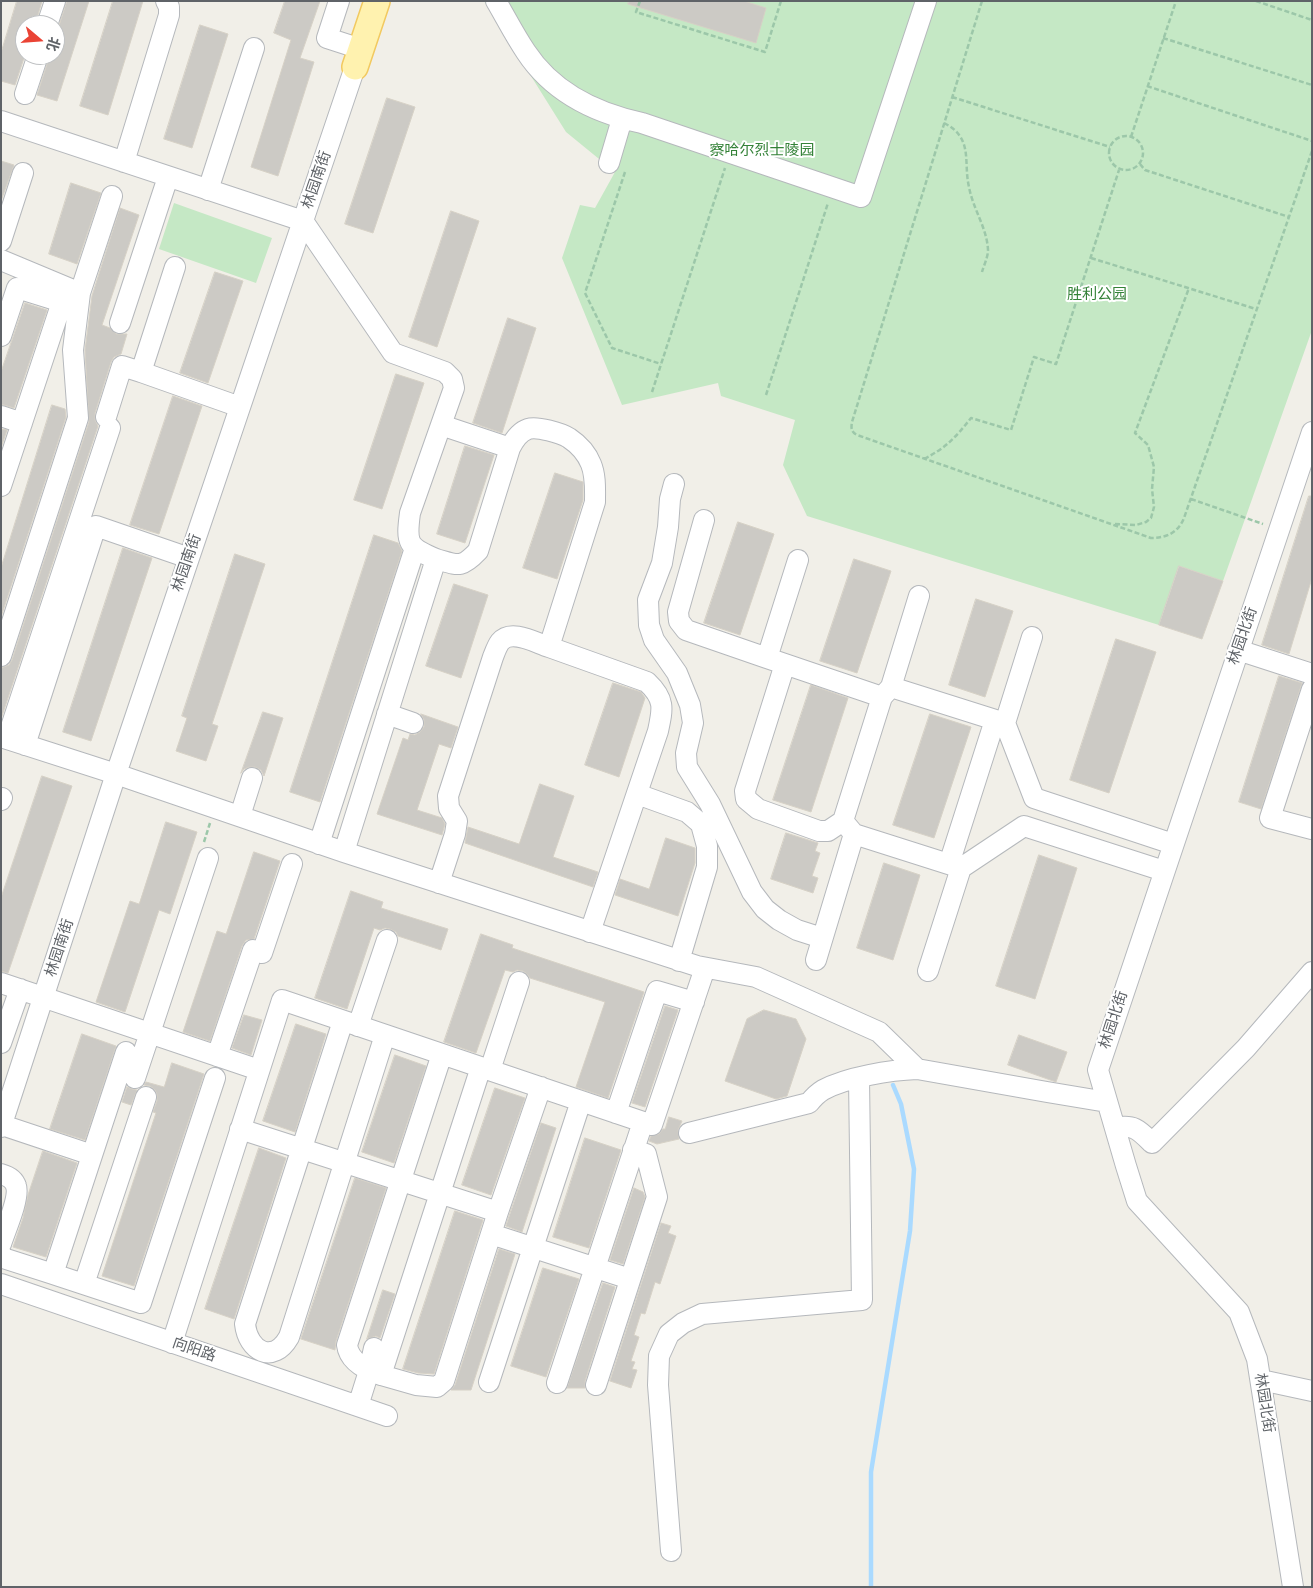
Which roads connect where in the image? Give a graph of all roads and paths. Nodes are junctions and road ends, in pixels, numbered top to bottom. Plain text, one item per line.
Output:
1 (55, 1) edge
2 (166, 1) edge
3 (340, 1) edge
4 (376, 1) edge
5 (496, 1) edge
6 (516, 1) edge
7 (640, 1) edge
8 (781, 1) edge
9 (926, 1) edge
10 (982, 1) edge
11 (1176, 1) edge
12 (1256, 1) edge
13 (50, 15) edge
14 (1312, 20) edge
15 (509, 24) junction
16 (1163, 38) junction
17 (254, 48) dead end
18 (358, 58) junction
19 (35, 65) edge
20 (1312, 85) edge
21 (1147, 86) junction
22 (25, 94) dead end
23 (952, 97) junction
24 (622, 119) junction
25 (1, 121) edge
26 (944, 123) junction
27 (1131, 137) junction
28 (1312, 141) edge
29 (1110, 147) junction
30 (1312, 150) edge
31 (730, 153) junction
32 (124, 162) junction
33 (608, 163) joint
34 (1140, 164) junction
35 (1119, 170) junction
36 (23, 173) dead end
37 (168, 176) junction
38 (833, 187) junction
39 (208, 190) junction
40 (112, 196) dead end
41 (1289, 217) junction
42 (303, 222) junction
43 (1, 241) edge
44 (1090, 258) junction
45 (1, 260) edge
46 (175, 267) dead end
47 (982, 272) dead end
48 (1189, 288) junction
49 (80, 293) junction
50 (1256, 310) junction
51 (120, 323) dead end
52 (1, 336) edge
53 (660, 364) junction
54 (141, 372) junction
55 (652, 392) dead end
56 (766, 395) dead end
57 (240, 407) junction
58 (1, 416) edge
59 (22, 423) junction
60 (441, 425) junction
61 (1312, 432) edge
62 (510, 448) junction
63 (924, 459) junction
64 (674, 484) dead end
65 (1, 486) edge
66 (1190, 499) junction
67 (704, 520) dead end
68 (1110, 523) junction
69 (1279, 530) junction
70 (414, 548) junction
71 (189, 558) junction
72 (436, 558) junction
73 (798, 560) dead end
74 (919, 596) dead end
75 (683, 625) junction
76 (1032, 637) dead end
77 (654, 640) junction
78 (548, 647) junction
79 (1238, 650) junction
80 (1, 656) edge
81 (776, 661) junction
82 (1312, 674) edge
83 (1312, 690) edge
84 (887, 692) junction
85 (387, 714) junction
86 (1000, 721) junction
87 (413, 723) dead end
88 (11, 740) edge
89 (116, 774) junction
90 (252, 778) dead end
91 (637, 794) junction
92 (749, 802) junction
93 (215, 808) junction
94 (716, 814) junction
95 (240, 816) junction
96 (848, 827) junction
97 (1312, 829) edge
98 (319, 844) junction
99 (1173, 844) junction
100 (344, 852) junction
101 (208, 858) joint
102 (292, 864) dead end
103 (955, 866) junction
104 (1164, 871) junction
105 (439, 883) junction
106 (590, 932) junction
107 (822, 938) junction
108 (387, 940) dead end
109 (679, 960) junction
110 (816, 960) dead end
111 (706, 968) junction
112 (928, 971) dead end
113 (1312, 972) edge
114 (519, 982) dead end
115 (10, 986) edge
116 (43, 998) junction
117 (694, 1002) junction
118 (351, 1023) junction
119 (150, 1033) junction
120 (386, 1035) junction
121 (1, 1043) edge
122 (126, 1052) dead end
123 (442, 1054) junction
124 (217, 1056) junction
125 (917, 1068) junction
126 (486, 1069) junction
127 (259, 1070) junction
128 (135, 1078) dead end
129 (215, 1078) dead end
130 (859, 1078) junction
131 (541, 1087) junction
132 (146, 1097) dead end
133 (580, 1101) junction
134 (1107, 1102) junction
135 (616, 1113) junction
136 (643, 1122) junction
137 (2, 1126) edge
138 (1115, 1128) junction
139 (240, 1130) junction
140 (689, 1133) dead end
141 (301, 1149) junction
142 (634, 1150) junction
143 (92, 1155) junction
144 (344, 1163) junction
145 (1, 1174) edge
146 (401, 1181) junction
147 (440, 1194) junction
148 (498, 1212) junction
149 (491, 1234) junction
150 (1, 1244) edge
151 (533, 1247) junction
152 (1, 1254) edge
153 (595, 1267) junction
154 (52, 1274) junction
155 (630, 1279) junction
156 (1, 1284) edge
157 (84, 1284) junction
158 (172, 1343) junction
159 (374, 1348) dead end
160 (263, 1352) junction
161 (257, 1372) junction
162 (375, 1373) junction
163 (1261, 1380) junction
164 (489, 1382) dead end
165 (557, 1383) dead end
166 (596, 1385) dead end
167 (1312, 1391) edge
168 (358, 1406) junction
169 (387, 1416) dead end
170 (671, 1551) dead end
171 (1293, 1587) edge

1 - 13 street
2 - 32 street
3 - 18 street
4 - 18 main road, 林园南街
5 - 15 street
6 - 15 street
7 - 8 path
9 - 38 street
10 - 23 path
11 - 16 path
12 - 14 path
15 - 24 street
16 - 20 path
16 - 21 path
17 - 39 street
18 - 42 street, 林园南街
19 - 22 street
21 - 27 path
21 - 28 path
23 - 26 path
23 - 29 path
24 - 31 street
24 - 33 street
25 - 32 street
26 - 47 path
26 - 63 path
27 - 29 path
27 - 34 path
29 - 35 path
30 - 41 path
31 - 38 street
31 - 53 path
32 - 37 street
33 - 53 path
34 - 35 path
34 - 41 path
35 - 44 path
36 - 43 street
37 - 39 street
37 - 51 street
38 - 56 path
39 - 42 street
40 - 49 street
41 - 50 path
42 - 57 street, 林园南街
42 - 60 street
44 - 48 path
44 - 63 path
45 - 49 street
46 - 54 street
48 - 50 path
48 - 68 path
49 - 80 street
50 - 66 path
52 - 59 street
53 - 55 path
54 - 57 street
54 - 88 street
57 - 71 street, 林园南街
58 - 59 street
59 - 65 street
60 - 62 street
60 - 70 street
61 - 69 street, 林园北街
62 - 72 street
62 - 78 street
63 - 68 path
64 - 77 street
66 - 68 path
66 - 69 path
67 - 75 street
69 - 79 street, 林园北街
70 - 72 street
70 - 98 street
71 - 88 street
71 - 89 street, 林园南街
72 - 85 street
73 - 81 street
74 - 84 street
75 - 77 street
75 - 81 street
76 - 86 street
77 - 94 street
78 - 91 street
78 - 105 street
79 - 82 street
79 - 99 street, 林园北街
81 - 84 street
81 - 92 street
83 - 97 street
84 - 86 street
84 - 96 street
85 - 87 street
85 - 100 street
86 - 99 street
86 - 103 street
88 - 89 street
89 - 93 street
89 - 116 street, 林园南街
90 - 95 street
91 - 106 street
91 - 109 street
92 - 94 street
92 - 96 street
93 - 95 street
93 - 101 path
94 - 107 street
95 - 98 street
96 - 103 street
96 - 107 street
98 - 100 street
99 - 104 street, 林园北街
100 - 105 street
101 - 119 street
102 - 124 street
103 - 104 street
103 - 112 street
104 - 134 street, 林园北街
105 - 106 street
106 - 109 street
107 - 110 street
108 - 118 street
109 - 111 street
111 - 117 street
111 - 125 street
113 - 138 street
114 - 126 street
115 - 116 street
115 - 121 street
116 - 119 street
116 - 137 street, 林园南街
117 - 135 street
117 - 136 street
118 - 120 street
118 - 127 street
118 - 141 street
119 - 124 street
119 - 128 street
120 - 123 street
120 - 144 street
122 - 143 street
123 - 126 street
123 - 146 street
124 - 127 street
125 - 130 street
125 - 134 street
126 - 131 street
126 - 147 street
127 - 139 street
129 - 157 street
130 - 140 street
130 - 170 street
131 - 133 street
131 - 148 street
132 - 157 street
133 - 135 street
133 - 151 street
134 - 138 street, 林园北街
135 - 136 street
136 - 142 street
137 - 143 street
138 - 163 street, 林园北街
139 - 141 street
139 - 158 street
141 - 144 street
141 - 160 street
142 - 153 street
142 - 155 street
143 - 154 street
144 - 146 street
144 - 160 street
145 - 150 street
146 - 147 street
146 - 162 street
147 - 148 street
147 - 162 street
148 - 149 street
149 - 151 street
149 - 162 street
151 - 153 street
151 - 164 street
152 - 154 street
153 - 155 street
153 - 165 street
154 - 157 street
155 - 166 street
156 - 158 street, 向阳路
158 - 161 street, 向阳路
159 - 162 street
160 - 161 street
161 - 168 street, 向阳路
162 - 168 street
163 - 167 street
163 - 171 street, 林园北街
168 - 169 street, 向阳路

